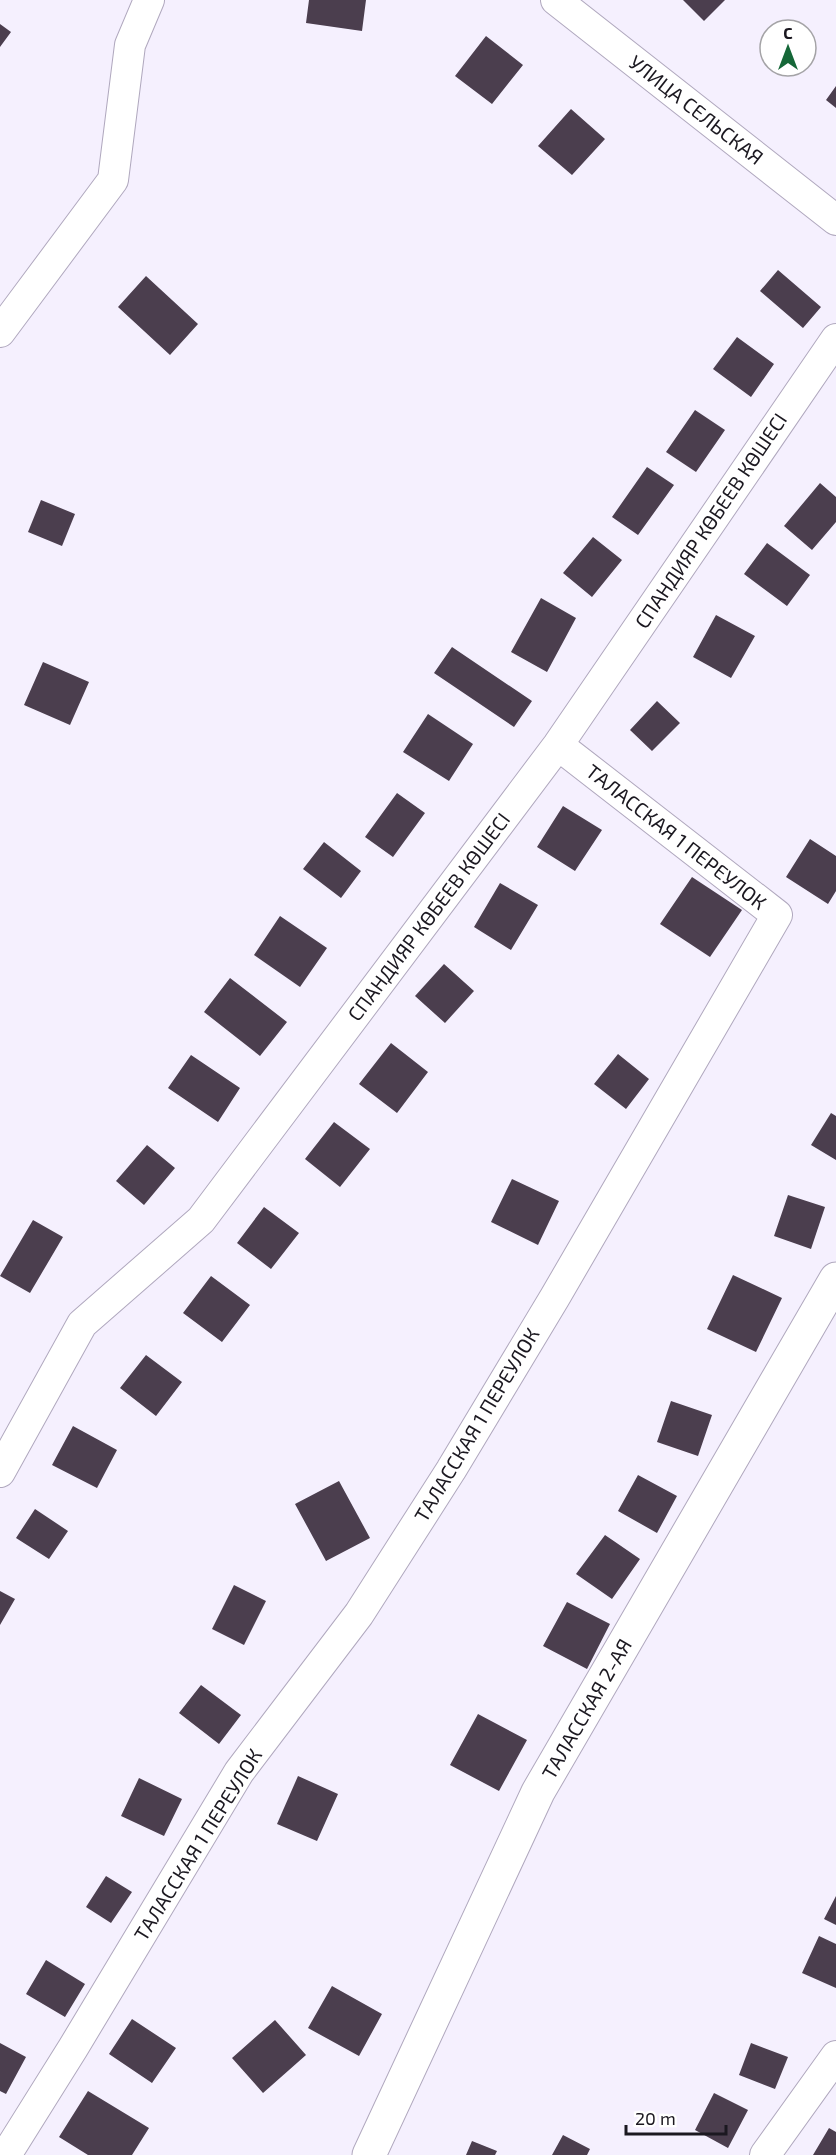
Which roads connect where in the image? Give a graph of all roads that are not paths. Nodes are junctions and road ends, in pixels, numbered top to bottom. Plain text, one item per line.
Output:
1 (149, 0) edge
2 (556, 0) edge
3 (836, 220) edge
4 (0, 332) edge
5 (836, 339) edge
6 (558, 745) junction
7 (836, 1279) edge
8 (0, 1472) edge
9 (836, 2056) edge
10 (6, 2155) edge
11 (369, 2155) edge
12 (765, 2155) edge

1 - 4 street
2 - 3 street, УЛИЦА СЕЛЬСКАЯ
5 - 6 street, СПАНДИЯР КӨБЕЕВ КӨШЕСІ
6 - 8 street, СПАНДИЯР КӨБЕЕВ КӨШЕСІ
6 - 10 street, ТАЛАССКАЯ 1 ПЕРЕУЛОК
7 - 11 street, ТАЛАССКАЯ 2-АЯ
9 - 12 street

